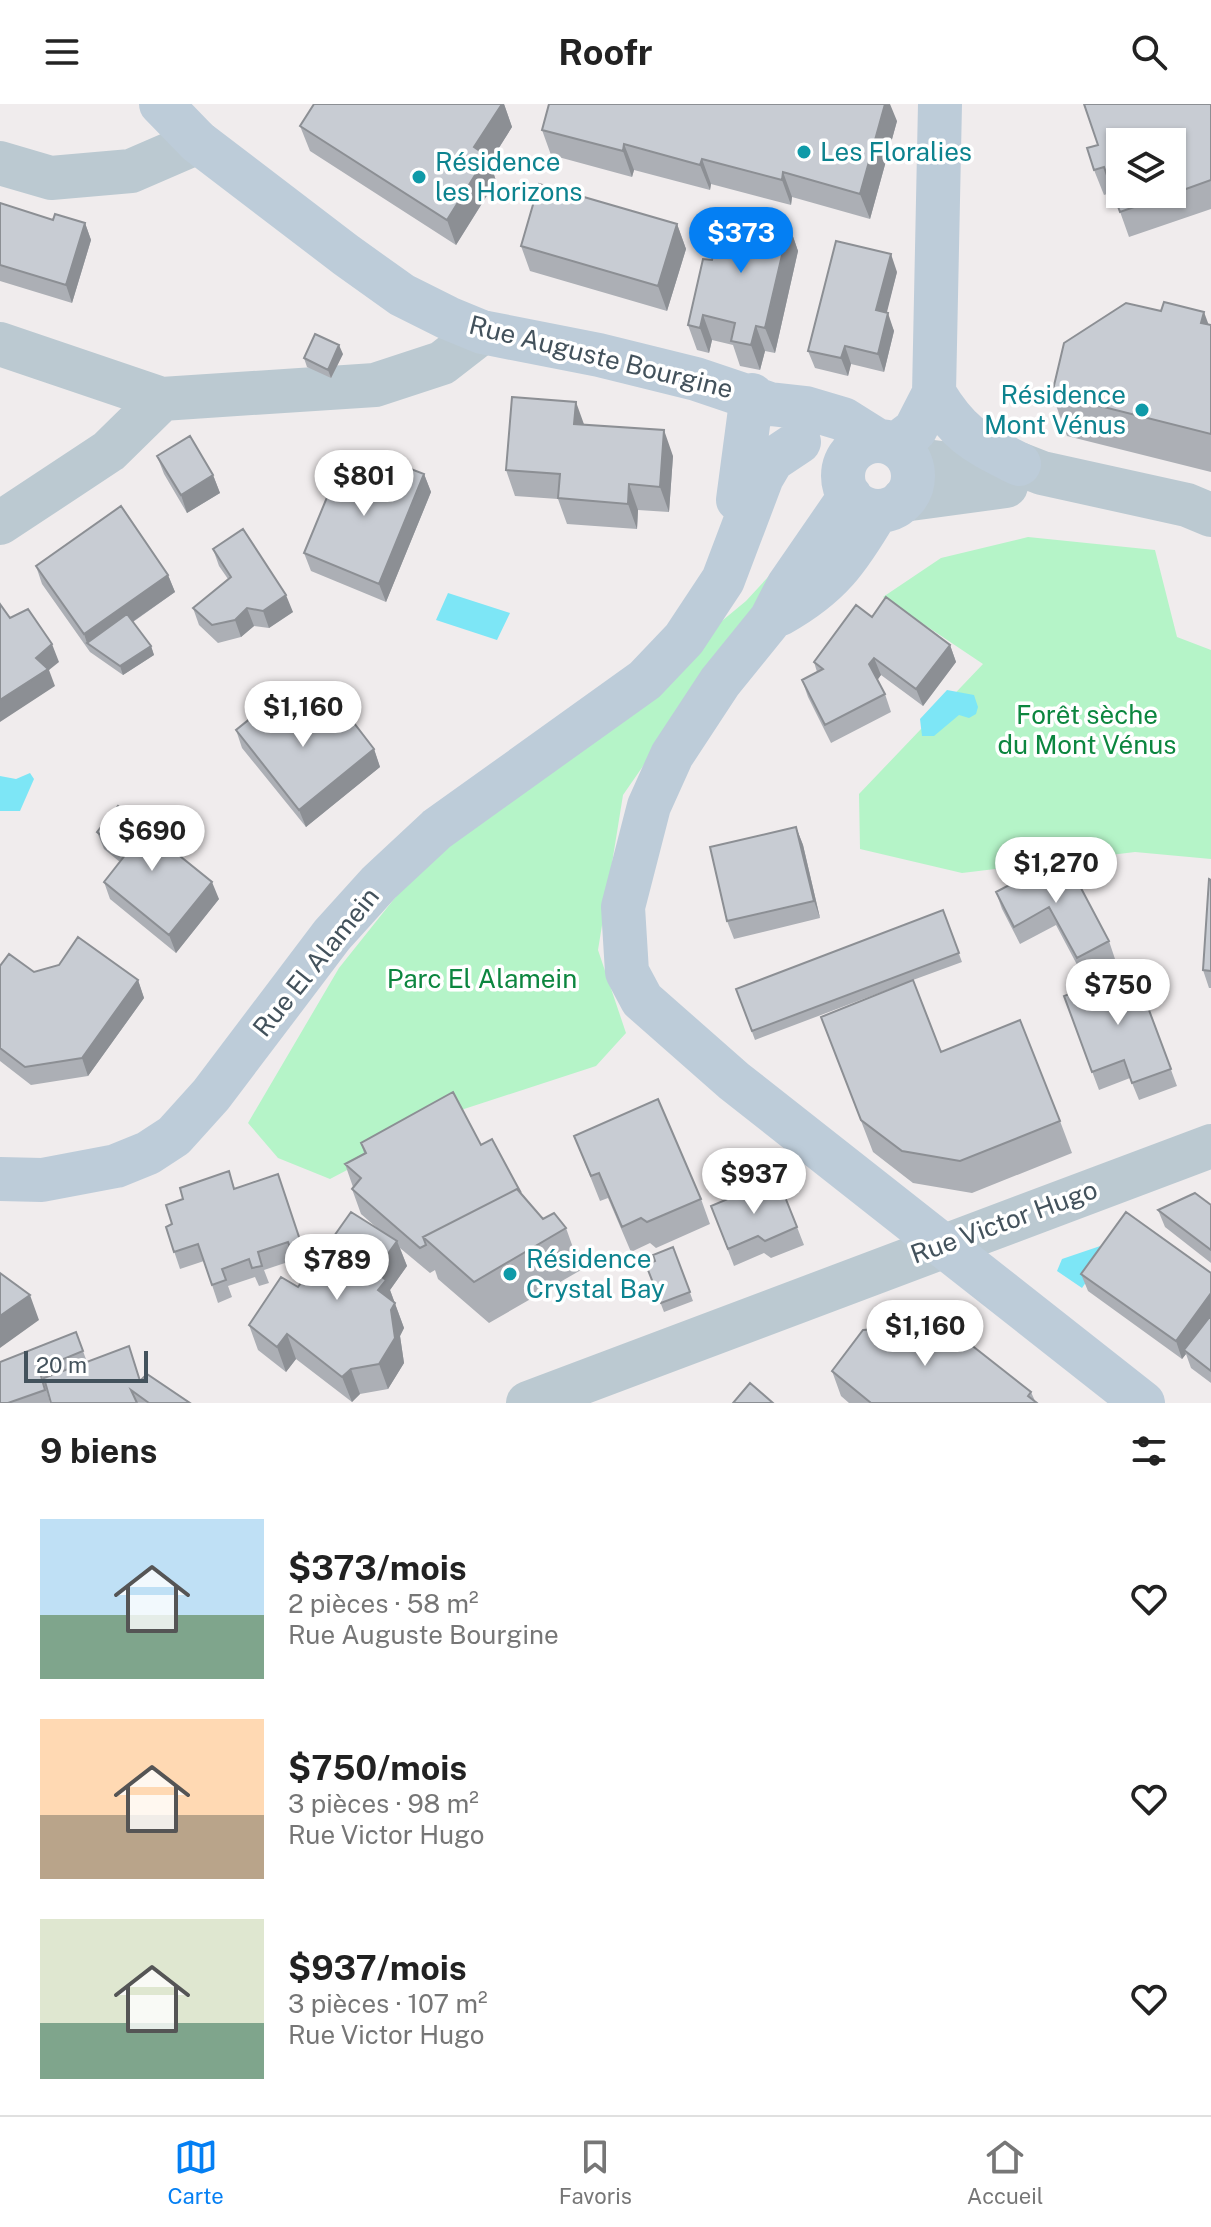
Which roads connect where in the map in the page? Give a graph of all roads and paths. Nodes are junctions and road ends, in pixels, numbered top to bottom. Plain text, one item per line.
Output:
1 (161, 104) edge
2 (940, 104) edge
3 (198, 142) junction
4 (0, 163) edge
5 (482, 332) junction
6 (0, 344) edge
7 (696, 379) junction
8 (934, 393) junction
9 (162, 399) junction
10 (761, 399) junction
11 (799, 442) junction
12 (1031, 468) junction
13 (879, 475) junction
14 (739, 486) junction
15 (1211, 515) edge
16 (0, 523) edge
17 (735, 547) junction
18 (1211, 1146) edge
19 (0, 1179) edge
20 (940, 1245) junction
21 (528, 1403) edge
22 (1143, 1403) edge

1 - 3 street, Rue Auguste Bourgine
2 - 8 street
3 - 4 street
3 - 5 street, Rue Auguste Bourgine
5 - 7 street, Rue Auguste Bourgine
5 - 9 street
6 - 9 street
7 - 10 street, Rue Auguste Bourgine
7 - 14 street
8 - 12 street
8 - 13 street
9 - 16 street
10 - 11 street
10 - 13 street, Rue Auguste Bourgine
10 - 14 street, Rue El Alamein
11 - 13 street
11 - 17 street, Rue El Alamein
12 - 13 street
12 - 15 street
13 - 20 street
14 - 17 street, Rue El Alamein
17 - 19 street, Rue El Alamein
18 - 20 street, Rue Victor Hugo
20 - 21 street, Rue Victor Hugo
20 - 22 street

